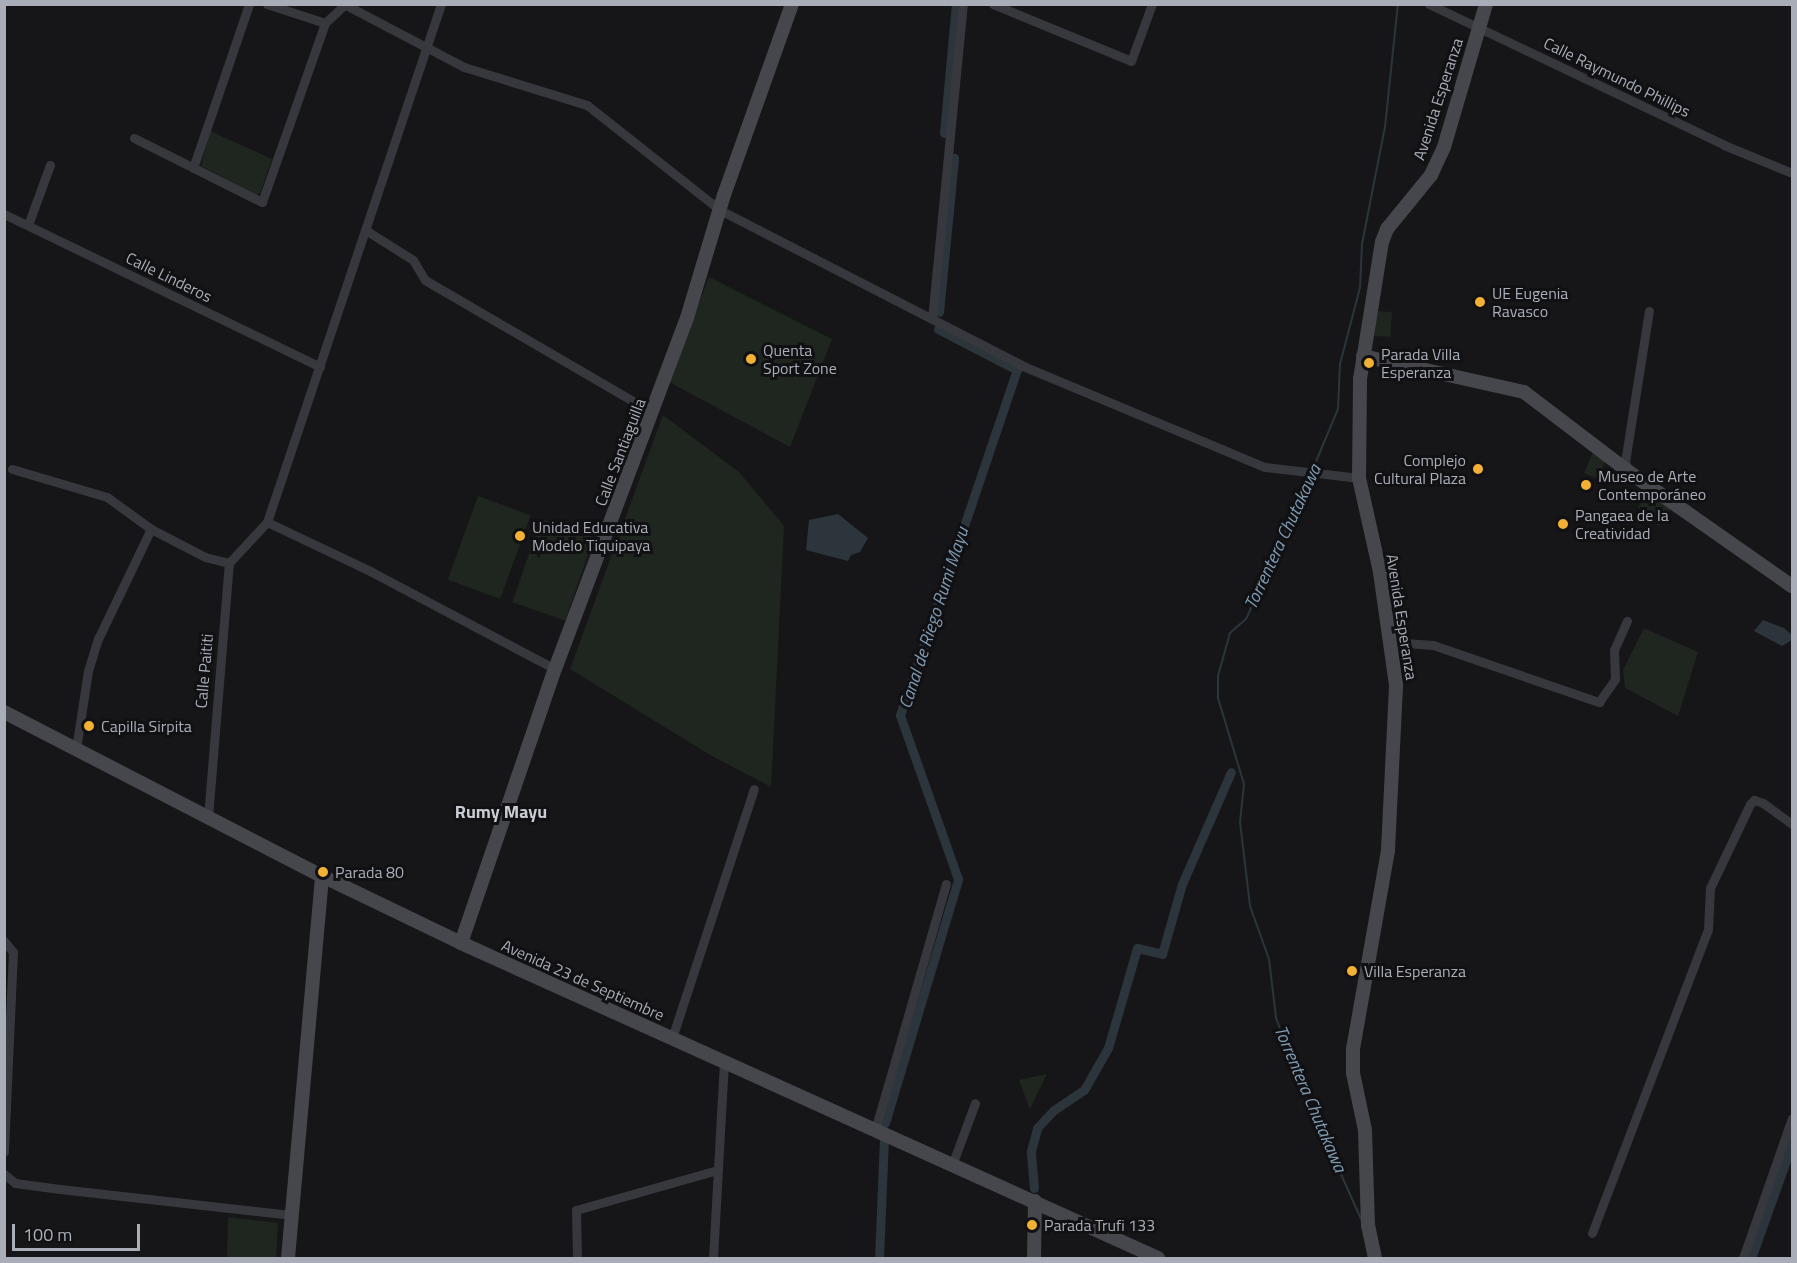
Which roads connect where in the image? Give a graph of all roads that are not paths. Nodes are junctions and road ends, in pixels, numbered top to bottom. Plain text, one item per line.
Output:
1 (249, 4) edge
2 (267, 4) edge
3 (441, 4) edge
4 (792, 4) edge
5 (963, 4) edge
6 (993, 4) edge
7 (1152, 4) edge
8 (1429, 4) edge
9 (1486, 4) edge
10 (344, 5) edge
11 (325, 23) junction
12 (1479, 25) junction
13 (428, 48) junction
14 (134, 138) dead end
15 (50, 165) dead end
16 (193, 168) junction
17 (1792, 173) edge
18 (720, 210) junction
19 (4, 214) edge
20 (28, 225) junction
21 (367, 231) junction
22 (1649, 311) dead end
23 (932, 319) junction
24 (1363, 356) junction
25 (320, 367) junction
26 (652, 412) junction
27 (12, 469) dead end
28 (1629, 472) junction
29 (1359, 478) junction
30 (267, 522) junction
31 (151, 530) junction
32 (229, 564) junction
33 (1792, 586) edge
34 (1627, 621) dead end
35 (1391, 642) junction
36 (555, 669) junction
37 (4, 712) edge
38 (76, 749) junction
39 (754, 789) dead end
40 (208, 818) junction
41 (1792, 824) edge
42 (322, 876) junction
43 (946, 884) dead end
44 (4, 941) edge
45 (461, 943) junction
46 (672, 1038) junction
47 (724, 1062) junction
48 (975, 1103) dead end
49 (1792, 1118) edge
50 (875, 1130) junction
51 (4, 1152) edge
52 (952, 1165) junction
53 (717, 1170) junction
54 (4, 1174) edge
55 (1035, 1201) junction
56 (291, 1215) junction
57 (1592, 1233) dead end
58 (289, 1258) edge
59 (577, 1258) edge
60 (713, 1258) edge
61 (1034, 1258) edge
62 (1158, 1258) edge
63 (1375, 1258) edge
64 (1743, 1258) edge

1 - 16 street
2 - 11 street
3 - 13 street
4 - 18 main road, Calle Santiaguilla
5 - 23 street
6 - 7 street
8 - 12 street, Calle Raymundo Phillips
9 - 12 main road, Avenida Esperanza
10 - 11 street
10 - 13 street
11 - 16 street
12 - 17 street, Calle Raymundo Phillips
12 - 24 main road, Avenida Esperanza
13 - 18 street
13 - 21 street
14 - 16 street
15 - 20 street
18 - 23 street
18 - 26 main road, Calle Santiaguilla
19 - 20 street, Calle Linderos
20 - 25 street, Calle Linderos
21 - 25 street
21 - 26 street
22 - 28 street
23 - 29 street
24 - 28 main road
24 - 29 main road, Avenida Esperanza
25 - 30 street
26 - 36 main road, Calle Santiaguilla
27 - 31 street
28 - 33 main road
29 - 35 main road, Avenida Esperanza
30 - 32 street
30 - 36 street
31 - 32 street
31 - 38 street
32 - 40 street, Calle Paititi
34 - 35 street
35 - 63 main road, Avenida Esperanza
36 - 45 main road, Calle Santiaguilla
37 - 38 main road, Avenida 23 de Septiembre
38 - 40 main road, Avenida 23 de Septiembre
39 - 46 street
40 - 42 main road, Avenida 23 de Septiembre
41 - 57 street
42 - 45 main road, Avenida 23 de Septiembre
42 - 56 main road
43 - 50 street
44 - 51 street
45 - 46 main road, Avenida 23 de Septiembre
46 - 47 main road, Avenida 23 de Septiembre
47 - 50 main road, Avenida 23 de Septiembre
47 - 53 street
48 - 52 street
49 - 64 street
50 - 52 main road, Avenida 23 de Septiembre
52 - 55 main road, Avenida 23 de Septiembre
53 - 59 street
53 - 60 street
54 - 56 street
55 - 61 main road
55 - 62 main road, Avenida 23 de Septiembre
56 - 58 main road

